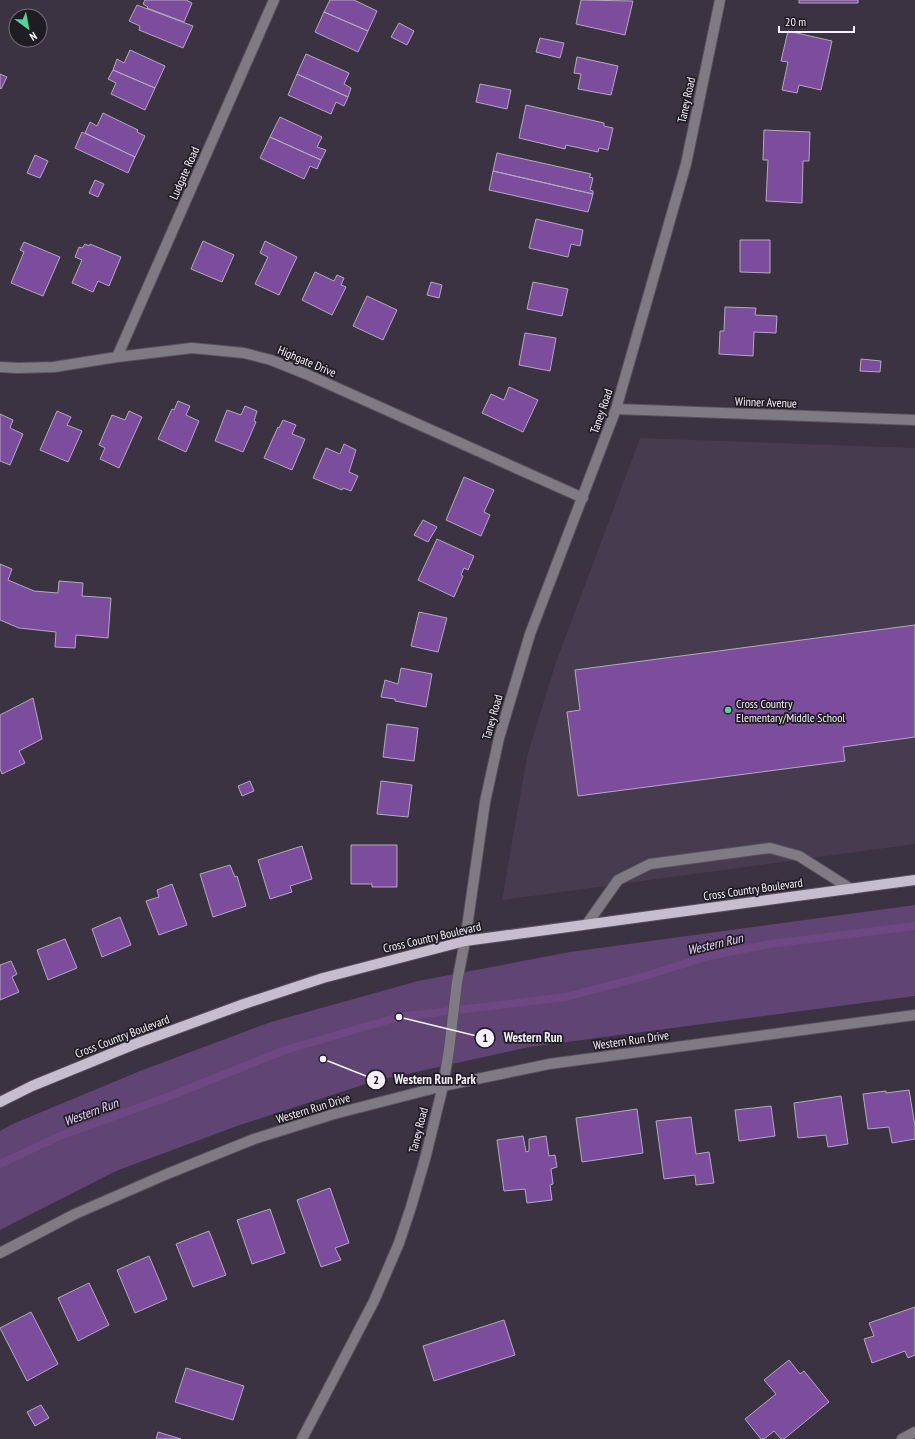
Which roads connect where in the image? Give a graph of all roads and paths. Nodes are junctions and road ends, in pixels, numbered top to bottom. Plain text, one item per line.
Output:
1 (274, 0) edge
2 (720, 0) edge
3 (116, 357) junction
4 (0, 367) edge
5 (616, 409) junction
6 (915, 420) edge
7 (583, 498) junction
8 (915, 880) edge
9 (851, 889) junction
10 (587, 924) junction
11 (465, 941) junction
12 (915, 1015) edge
13 (443, 1086) junction
14 (0, 1102) edge
15 (0, 1253) edge
16 (915, 1432) edge
17 (302, 1439) edge
18 (902, 1439) edge

1 - 3 street, Ludgate Road
2 - 5 street, Taney Road
3 - 4 street, Highgate Drive
3 - 7 street, Highgate Drive
5 - 6 street, Winner Avenue
5 - 7 street, Taney Road
7 - 11 street, Taney Road
8 - 9 main road, Cross Country Boulevard
9 - 10 main road, Cross Country Boulevard
9 - 10 street
10 - 11 main road, Cross Country Boulevard
11 - 13 street, Taney Road
11 - 14 main road, Cross Country Boulevard
12 - 13 street, Western Run Drive
13 - 15 street, Western Run Drive
13 - 17 street, Taney Road
16 - 18 street

